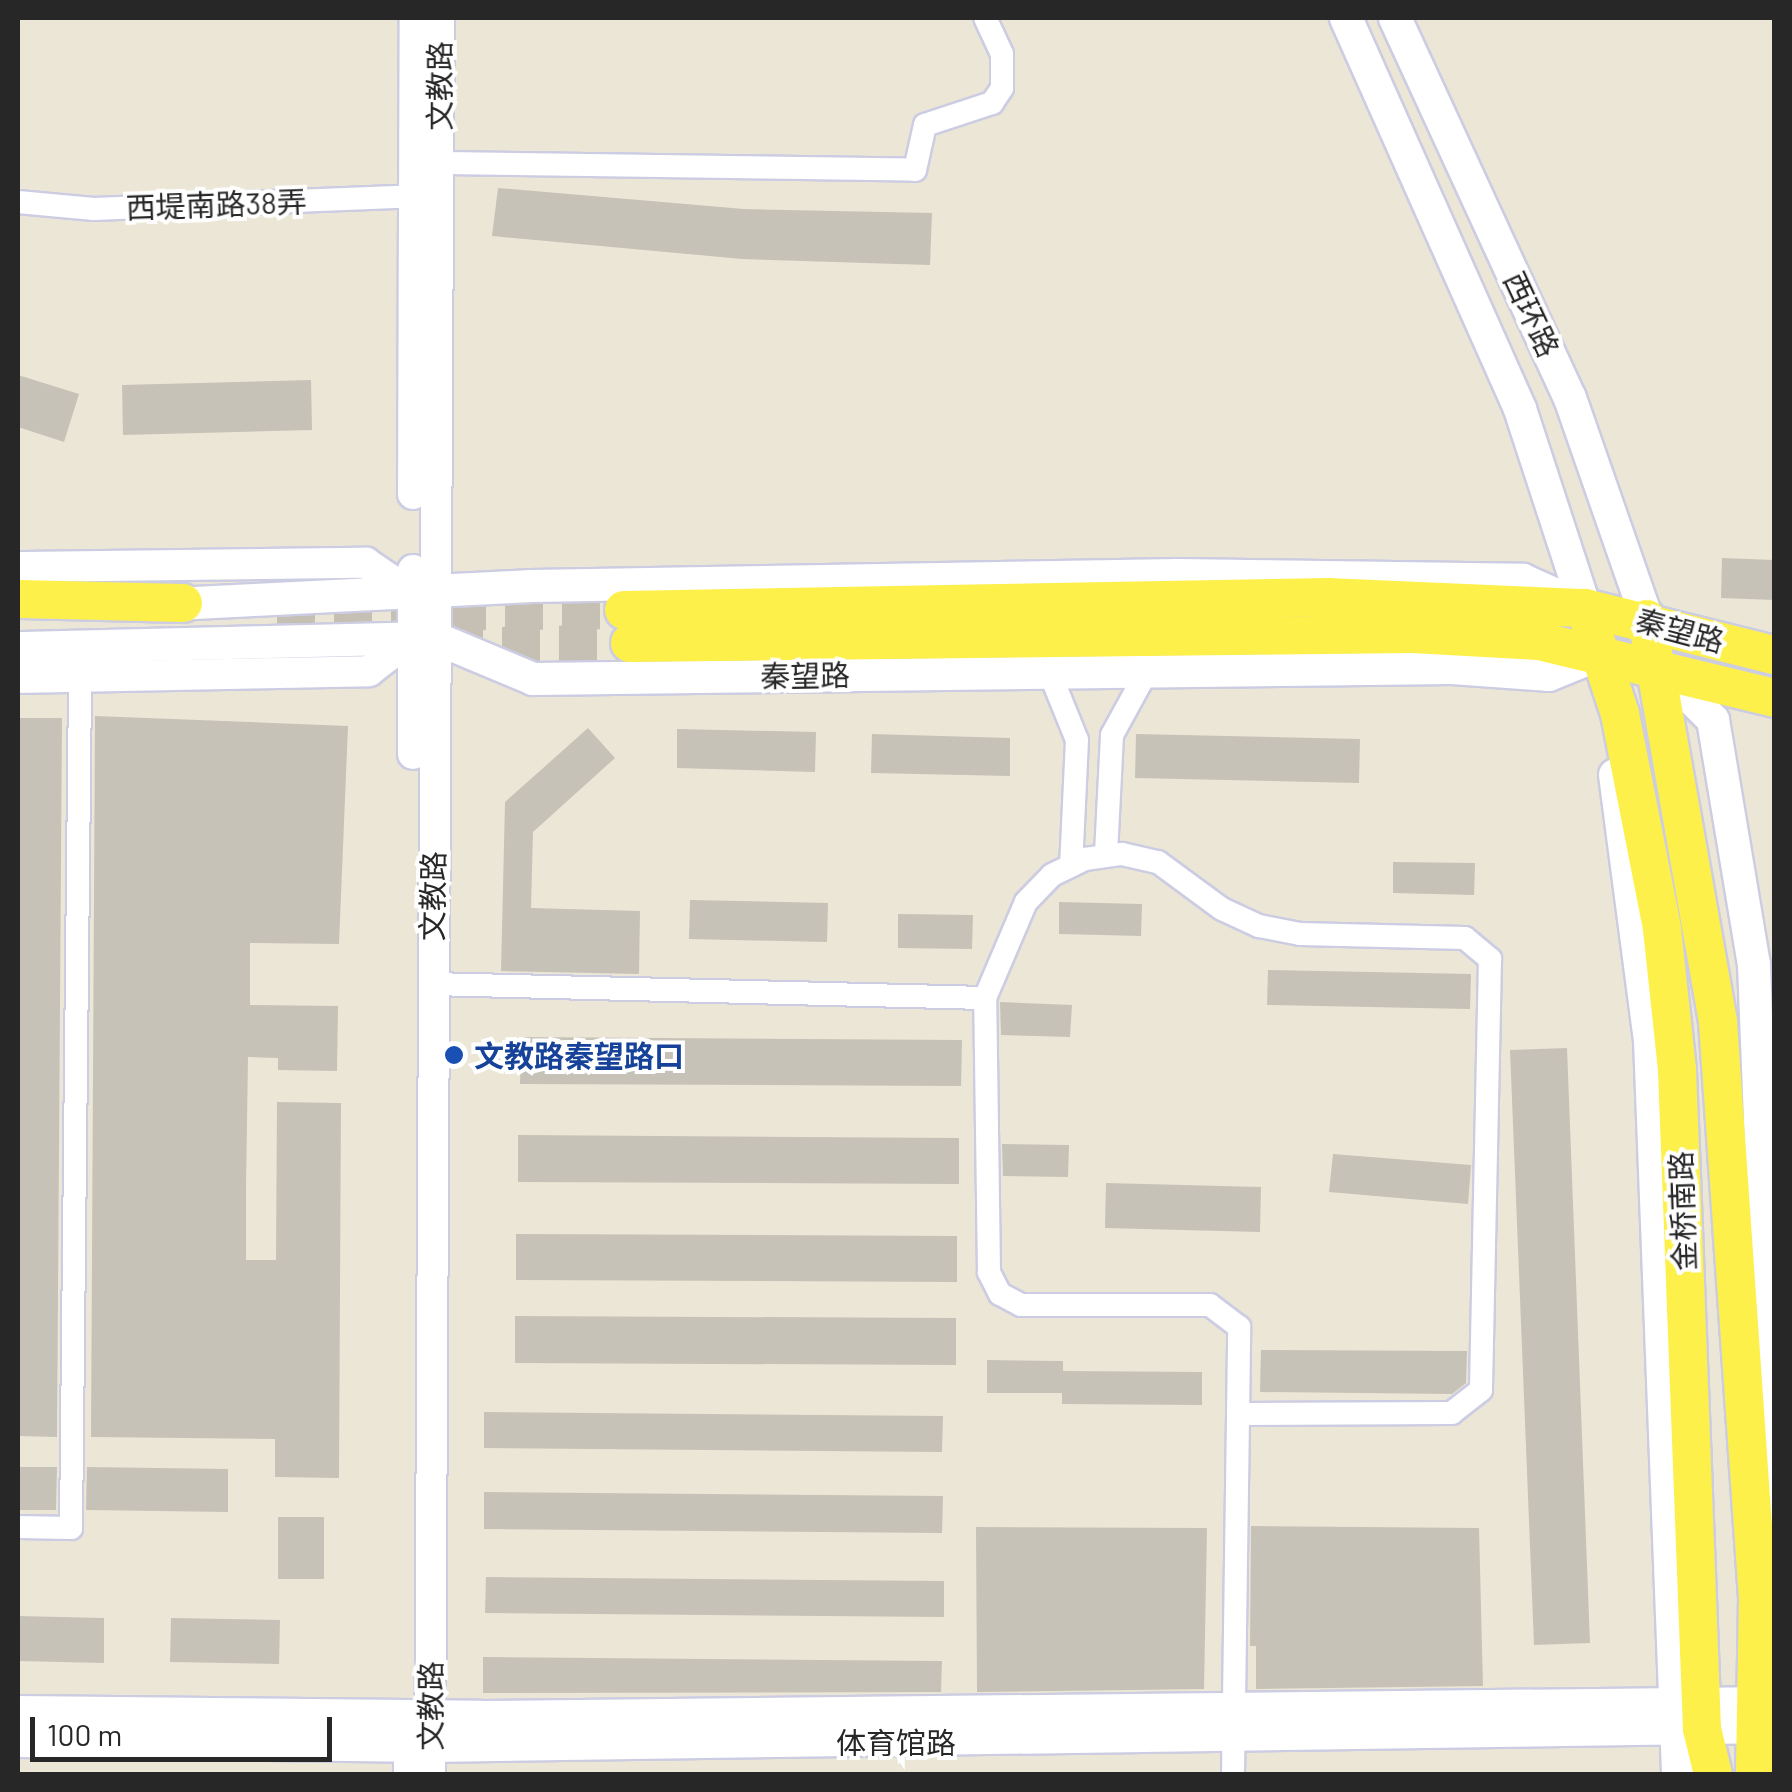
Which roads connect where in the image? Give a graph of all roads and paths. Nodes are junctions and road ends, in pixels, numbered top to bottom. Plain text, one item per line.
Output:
1 (414, 18) edge
2 (439, 18) edge
3 (985, 18) edge
4 (1346, 18) edge
5 (1395, 18) edge
6 (438, 163) junction
7 (414, 196) junction
8 (18, 202) edge
9 (18, 568) edge
10 (424, 594) junction
11 (18, 599) edge
12 (183, 603) junction
13 (1586, 608) junction
14 (18, 616) edge
15 (1647, 620) junction
16 (424, 638) junction
17 (18, 648) edge
18 (1598, 655) junction
19 (1774, 655) edge
20 (1660, 666) junction
21 (1049, 671) junction
22 (1147, 671) junction
23 (80, 677) junction
24 (18, 678) edge
25 (1774, 698) edge
26 (1106, 854) junction
27 (1071, 866) junction
28 (432, 984) junction
29 (985, 998) junction
30 (1240, 1414) junction
31 (18, 1527) edge
32 (18, 1712) edge
33 (1689, 1717) junction
34 (1767, 1724) edge
35 (1234, 1725) junction
36 (18, 1741) edge
37 (419, 1746) edge
38 (1234, 1774) edge
39 (1678, 1774) edge
40 (1712, 1774) edge
41 (1755, 1774) edge

1 - 7 street, 文教路
2 - 6 street, 文教路
3 - 6 street
4 - 13 main road, 西环路
5 - 15 main road, 西环路
6 - 10 street, 文教路
7 - 8 street, 西堤南路38弄
7 - 10 street, 文教路
9 - 10 street
10 - 12 main road, 秦望路
10 - 13 main road, 秦望路
10 - 16 street, 文教路
11 - 12 main road
12 - 14 main road, 秦望路
13 - 15 main road, 秦望路
13 - 18 main road, 金桥南路
13 - 18 main road, 秦望路
15 - 19 main road, 秦望路
15 - 20 main road, 金桥南路
16 - 17 main road, 秦望路
16 - 21 main road, 秦望路
16 - 23 street
16 - 28 street, 文教路
16 - 37 street, 文教路
18 - 20 main road, 秦望路
18 - 22 main road, 秦望路
18 - 33 main road, 金桥南路
20 - 25 main road, 秦望路
20 - 34 main road, 金桥南路
21 - 22 main road, 秦望路
21 - 27 street
22 - 26 street
23 - 24 street
23 - 31 street
26 - 27 street
26 - 30 street
27 - 29 street
28 - 29 street
28 - 37 street, 文教路
29 - 30 street
30 - 35 street
32 - 37 main road, 体育馆路
33 - 34 main road, 体育馆路
33 - 35 main road, 体育馆路
33 - 39 main road, 金桥南路
33 - 40 main road, 金桥南路
34 - 41 main road, 金桥南路
35 - 37 main road, 体育馆路
35 - 38 street
36 - 37 main road, 体育馆路

